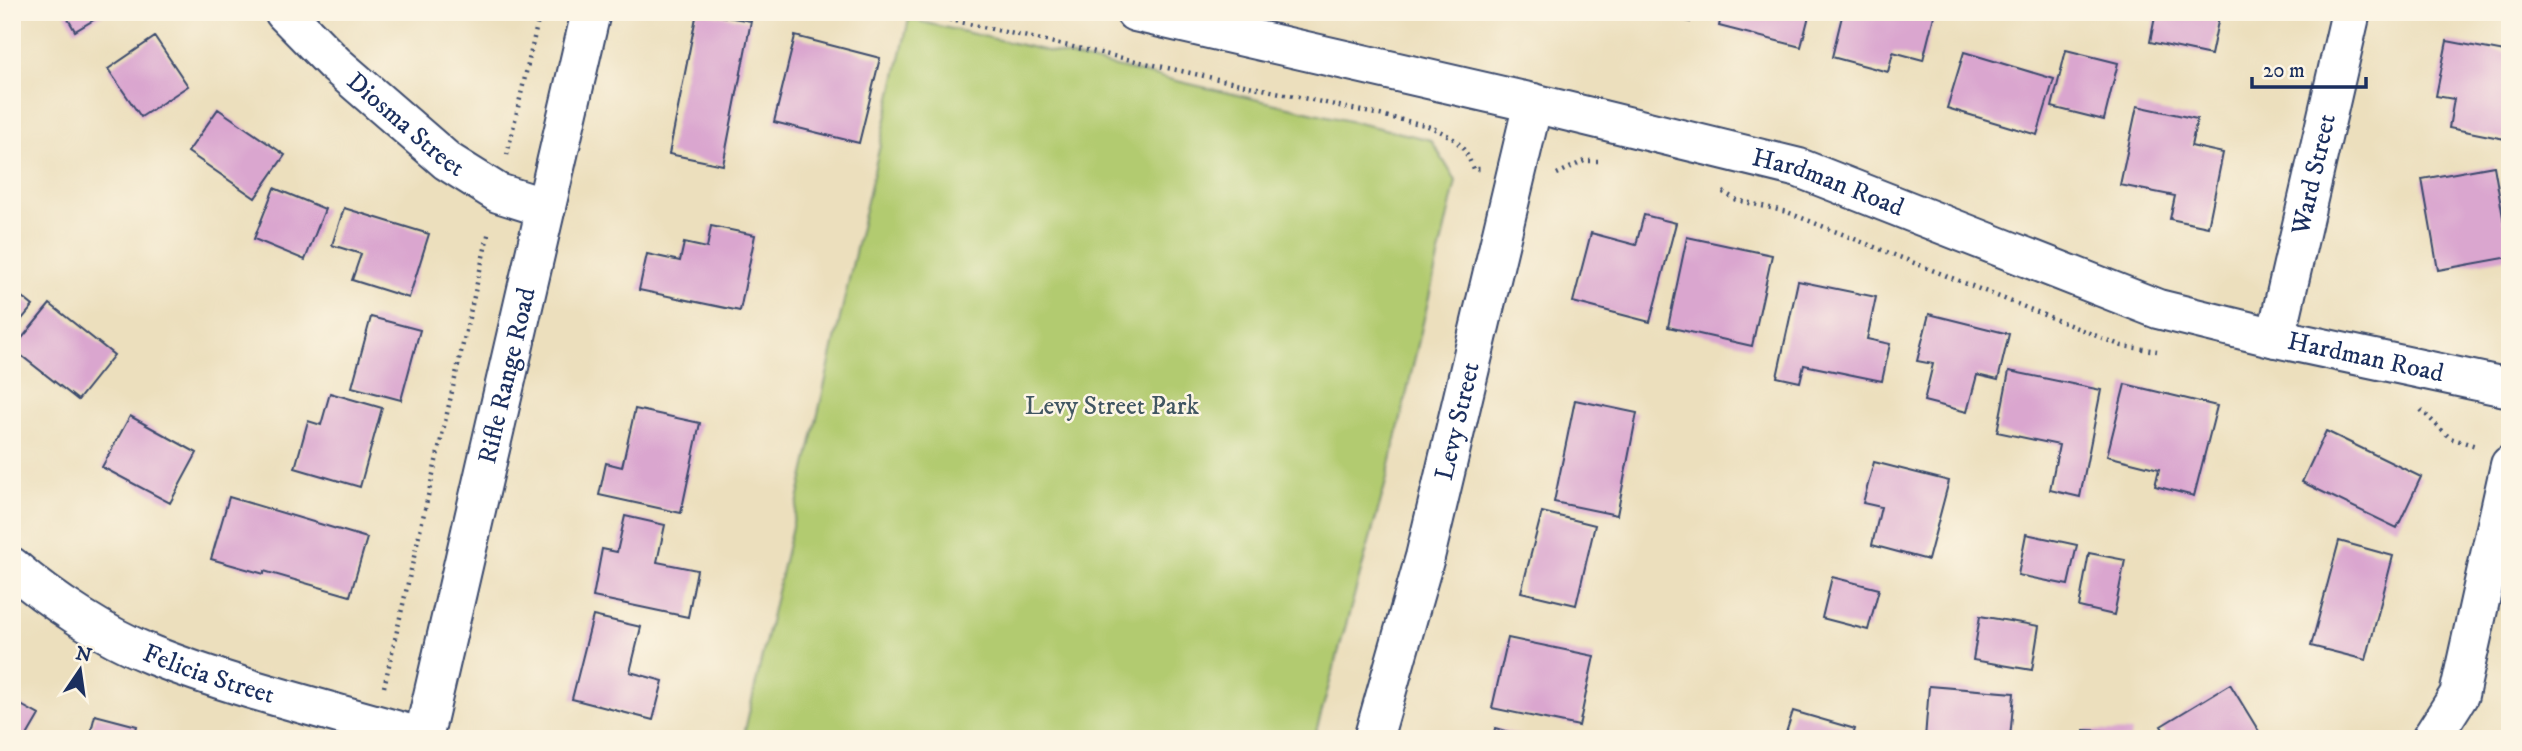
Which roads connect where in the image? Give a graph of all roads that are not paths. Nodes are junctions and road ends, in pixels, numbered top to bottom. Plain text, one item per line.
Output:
1 (284, 12) edge
2 (591, 12) edge
3 (1135, 12) edge
4 (2351, 12) edge
5 (1533, 103) junction
6 (546, 208) junction
7 (2276, 338) junction
8 (2510, 387) edge
9 (2510, 465) edge
10 (12, 568) edge
11 (423, 738) edge
12 (1373, 739) edge
13 (2431, 739) edge

1 - 6 street, Diosma Street
2 - 6 street, Rifle Range Road
3 - 5 street, Hardman Road
4 - 7 street, Ward Street
5 - 7 street, Hardman Road
5 - 12 street, Levy Street
6 - 11 street, Rifle Range Road
7 - 8 street, Hardman Road
9 - 13 street
10 - 11 street, Felicia Street

